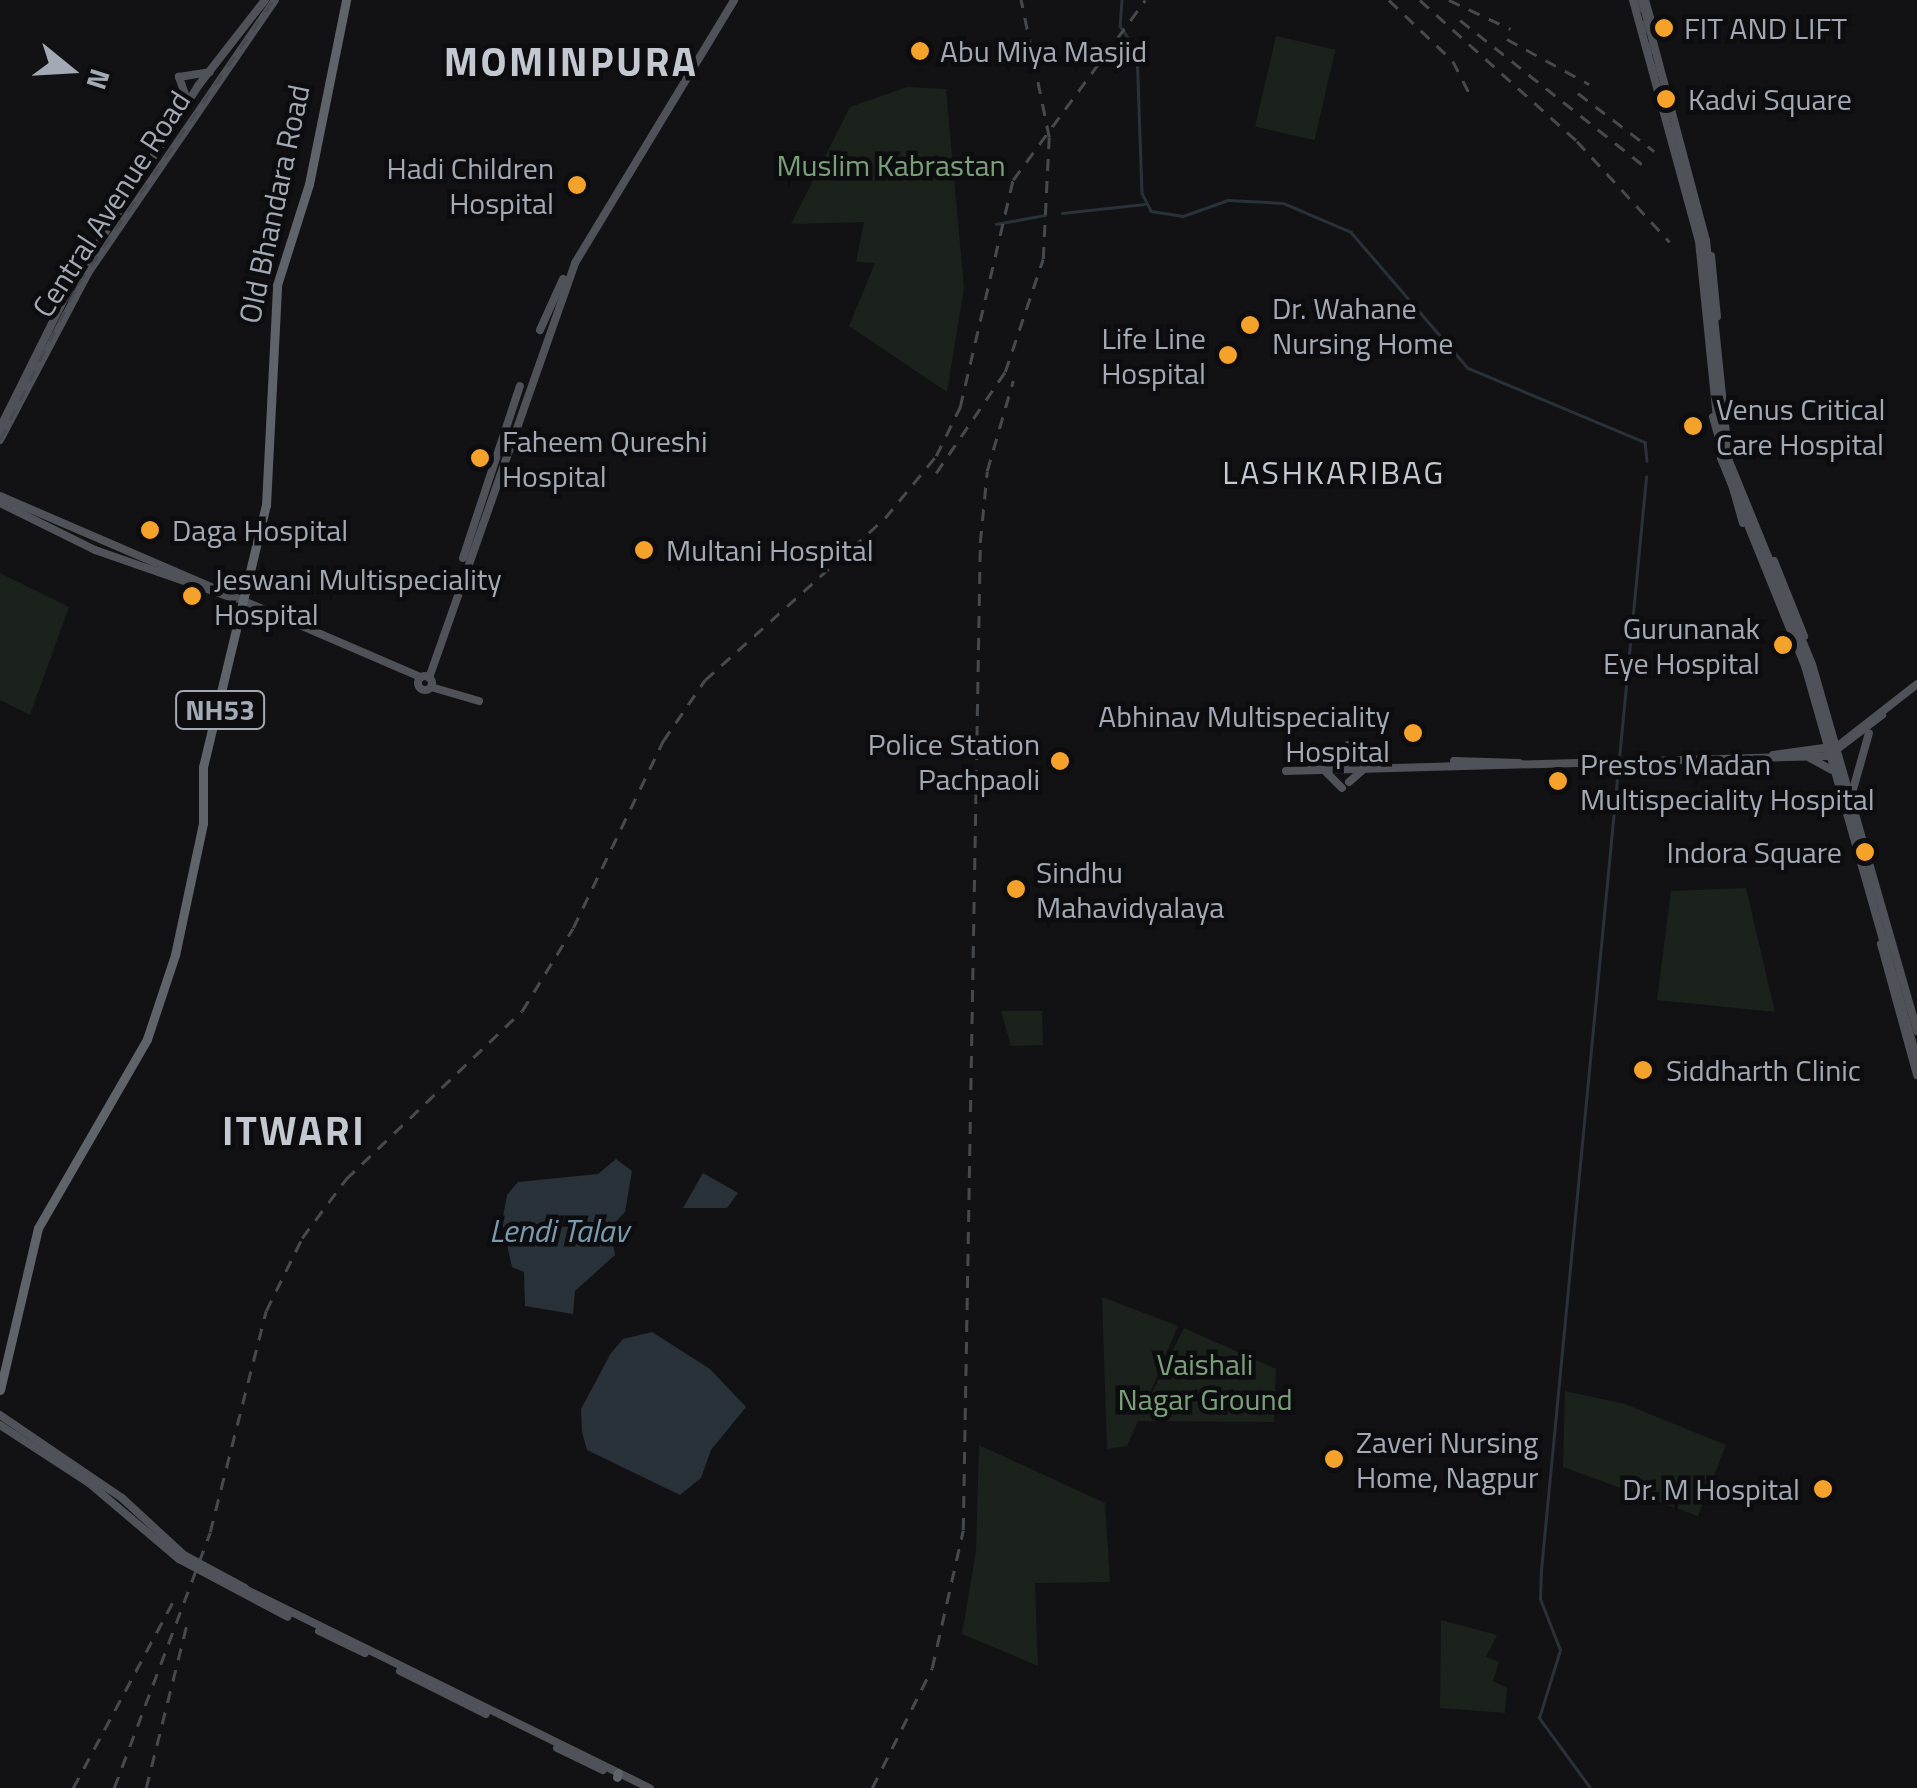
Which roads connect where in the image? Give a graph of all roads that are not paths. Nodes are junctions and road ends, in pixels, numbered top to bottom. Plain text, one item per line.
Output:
1 (266, 0) edge
2 (275, 0) edge
3 (346, 0) edge
4 (732, 0) edge
5 (1631, 0) edge
6 (1644, 0) edge
7 (210, 72) junction
8 (188, 103) junction
9 (0, 428) edge
10 (0, 440) edge
11 (0, 501) edge
12 (241, 598) junction
13 (426, 680) junction
14 (1917, 684) edge
15 (475, 700) dead end
16 (1882, 715) junction
17 (1870, 728) junction
18 (1822, 736) junction
19 (1348, 746) dead end
20 (1840, 749) junction
21 (1826, 752) junction
22 (1808, 753) junction
23 (1365, 765) junction
24 (1312, 769) junction
25 (1832, 770) junction
26 (1286, 771) dead end
27 (1325, 772) junction
28 (1852, 793) junction
29 (1917, 1020) edge
30 (1917, 1031) edge
31 (1917, 1058) edge
32 (1917, 1075) edge
33 (0, 1390) edge
34 (0, 1415) edge
35 (0, 1425) edge
36 (134, 1517) junction
37 (633, 1784) edge
38 (650, 1788) edge

1 - 7 main road, Central Avenue Road
2 - 10 main road, Central Avenue Road
3 - 12 highway, Old Bhandara Road / NH53
4 - 13 main road
5 - 18 main road
5 - 31 main road, bridge
6 - 20 main road
6 - 30 main road, bridge
7 - 8 main road, Central Avenue Road
7 - 8 main road
8 - 9 main road, Central Avenue Road
11 - 12 main road
12 - 13 main road
12 - 33 highway, Old Bhandara Road / NH53
13 - 15 main road
14 - 16 main road
16 - 17 main road
16 - 20 main road
17 - 20 main road
17 - 28 main road
18 - 21 main road
18 - 22 main road
19 - 23 main road
20 - 21 main road
20 - 28 main road
21 - 22 main road
21 - 25 main road
22 - 23 main road
22 - 25 main road
23 - 24 main road
23 - 27 main road
23 - 27 main road
24 - 26 main road
24 - 27 main road
25 - 32 main road
28 - 29 main road
34 - 36 main road
35 - 36 main road
36 - 37 main road, bridge
37 - 38 main road

